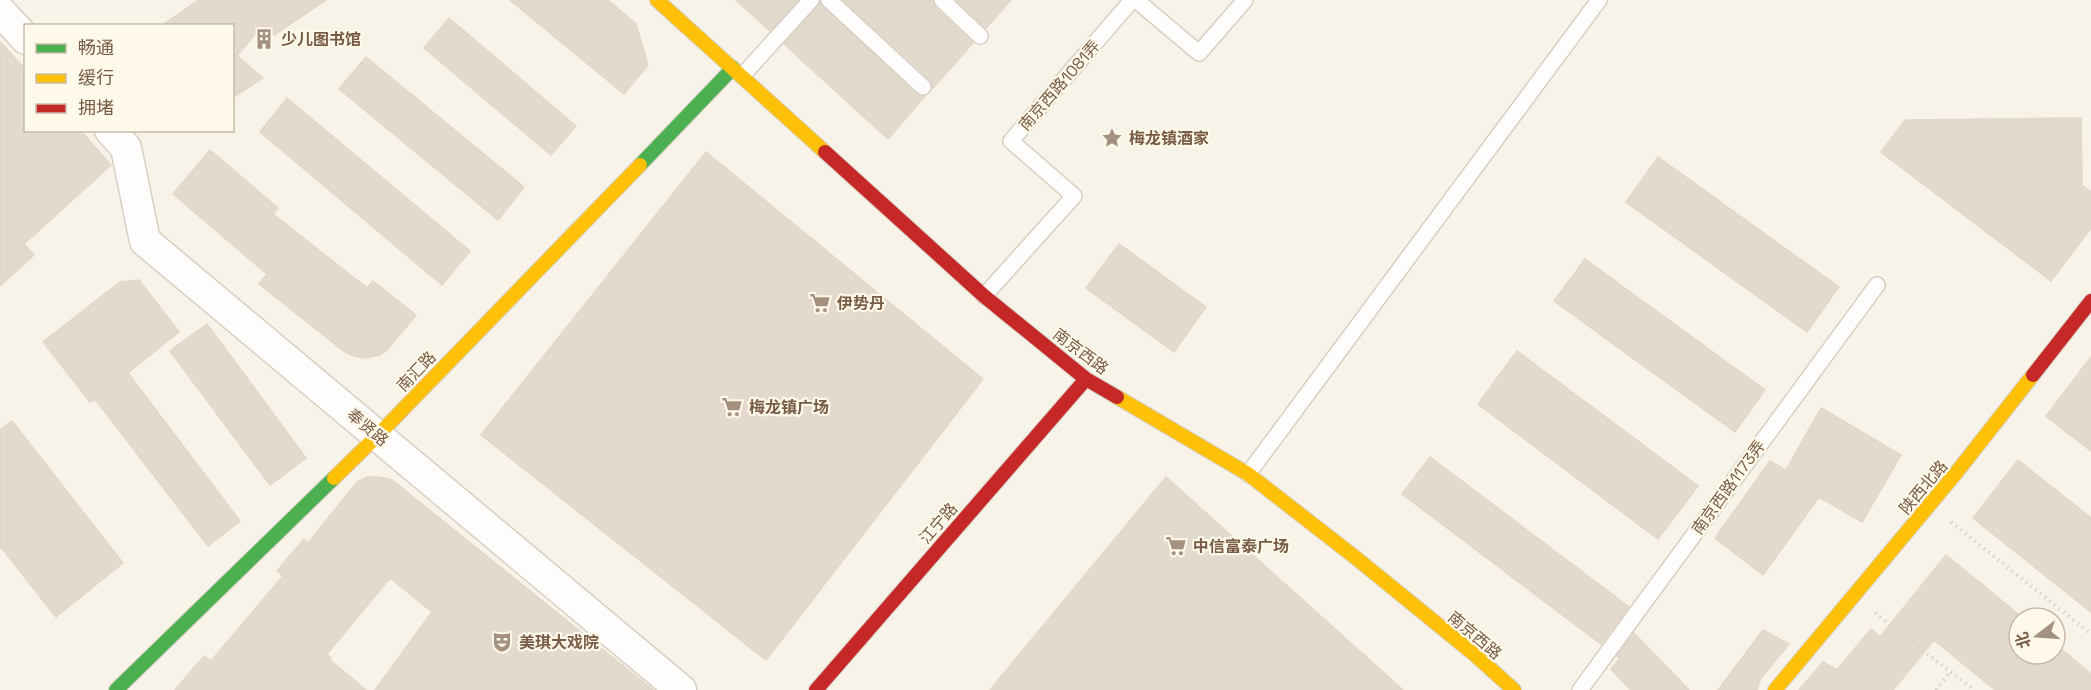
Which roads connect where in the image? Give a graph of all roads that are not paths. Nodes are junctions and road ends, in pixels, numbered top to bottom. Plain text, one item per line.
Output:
1 (657, 0) edge
2 (811, 0) edge
3 (829, 0) edge
4 (942, 0) edge
5 (1134, 0) edge
6 (1245, 0) edge
7 (1599, 0) edge
8 (0, 11) edge
9 (980, 36) dead end
10 (24, 37) edge
11 (737, 72) junction
12 (923, 87) dead end
13 (112, 132) edge
14 (1877, 285) dead end
15 (984, 296) junction
16 (2091, 301) edge
17 (1086, 379) junction
18 (378, 435) junction
19 (1248, 474) junction
20 (116, 690) edge
21 (681, 690) edge
22 (816, 690) edge
23 (1514, 690) edge
24 (1580, 690) edge
25 (1775, 690) edge

1 - 11 main road, 南京西路
2 - 11 lane
3 - 12 lane
4 - 9 lane
5 - 6 lane, 南京西路1081弄
5 - 15 lane, 南京西路1081弄
7 - 19 lane
8 - 10 street
11 - 15 main road, 南京西路
11 - 18 main road, 南汇路
13 - 18 street, 奉贤路
14 - 24 lane, 南京西路1173弄
15 - 17 main road, 南京西路
16 - 25 main road, 陕西北路
17 - 19 main road, 南京西路
17 - 22 main road, 江宁路
18 - 20 main road, 南汇路
18 - 21 street, 奉贤路
19 - 23 main road, 南京西路

